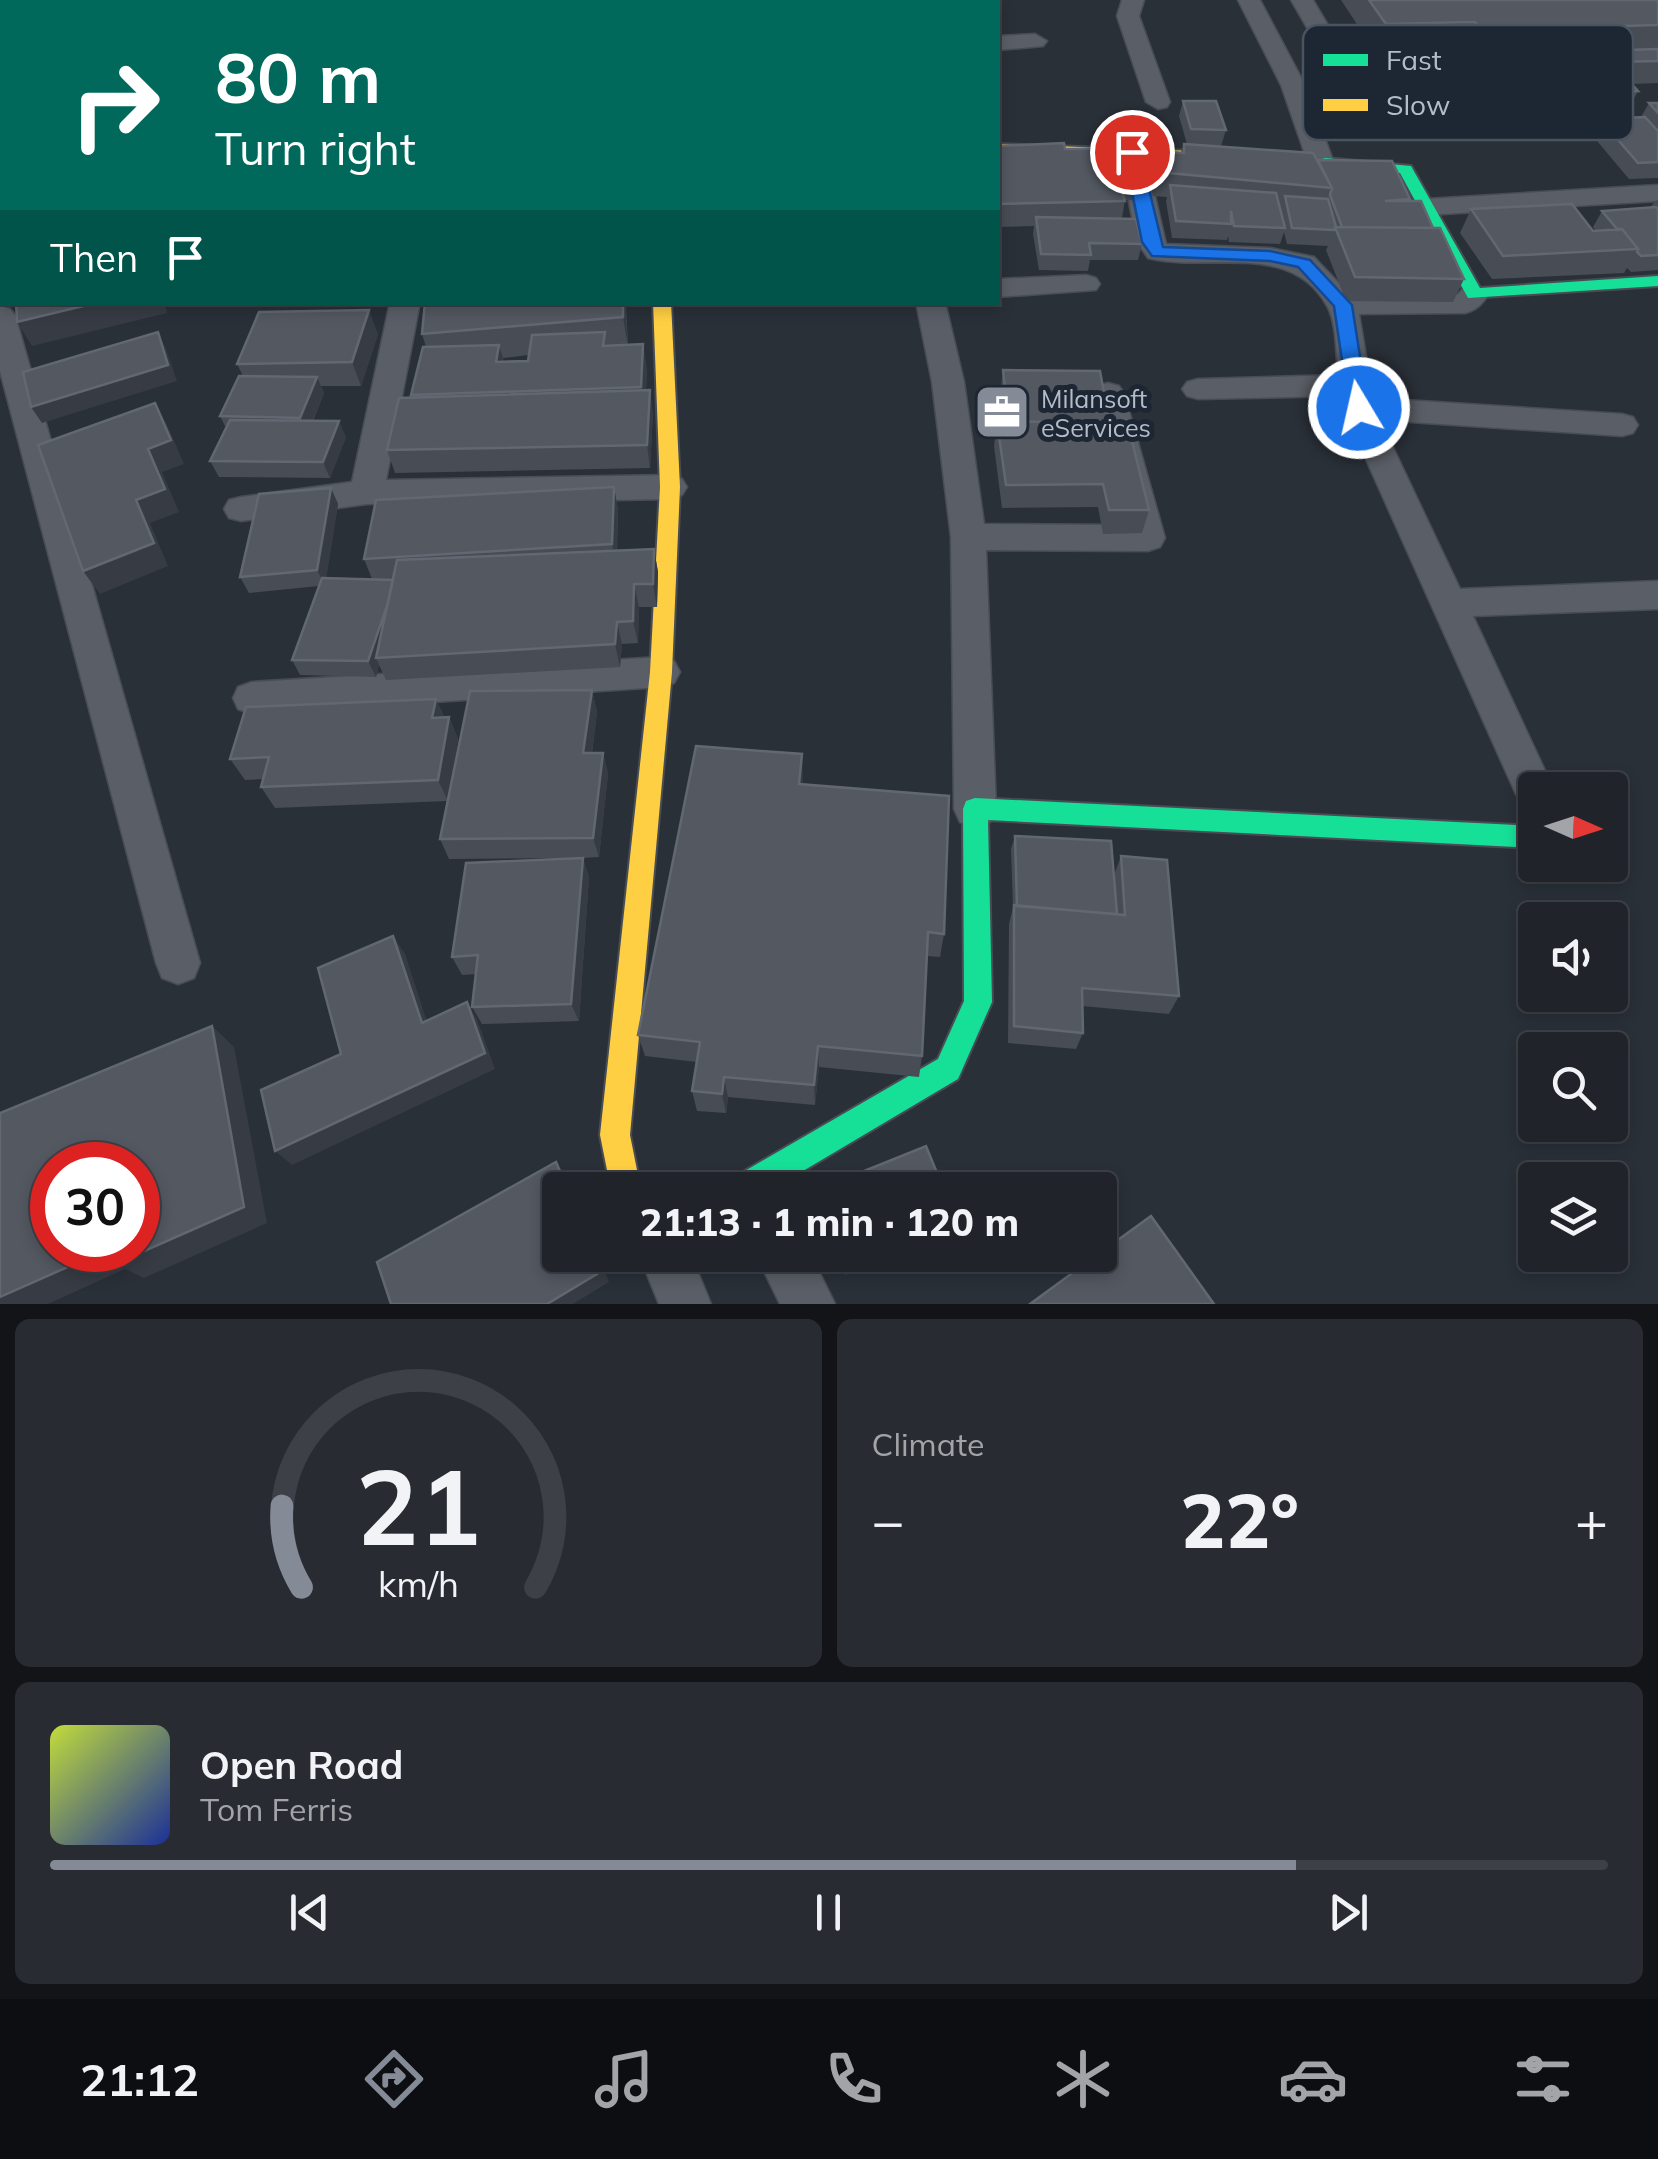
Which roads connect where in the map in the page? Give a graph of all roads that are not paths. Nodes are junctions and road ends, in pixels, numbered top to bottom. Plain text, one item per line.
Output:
1 (1133, 0) edge
2 (1249, 0) edge
3 (1302, 0) edge
4 (1316, 25) edge
5 (1035, 41) dead end
6 (1000, 43) edge
7 (1158, 102) dead end
8 (1303, 128) edge
9 (1306, 140) edge
10 (1000, 148) edge
11 (1132, 152) junction
12 (1243, 158) edge
13 (1311, 162) joint
14 (1658, 193) edge
15 (1426, 207) junction
16 (1658, 281) edge
17 (1086, 284) dead end
18 (1000, 288) edge
19 (1474, 294) junction
20 (404, 305) edge
21 (662, 305) edge
22 (931, 305) edge
23 (1343, 305) junction
24 (0, 314) edge
25 (1198, 389) dead end
26 (1108, 394) edge
27 (1357, 396) junction
28 (1622, 424) dead end
29 (670, 487) junction
30 (366, 492) junction
31 (242, 508) dead end
32 (968, 537) junction
33 (1658, 595) edge
34 (1448, 603) junction
35 (662, 672) junction
36 (252, 698) dead end
37 (1526, 772) edge
38 (976, 809) junction
39 (1518, 835) edge
40 (178, 963) dead end
41 (622, 1172) edge
42 (774, 1172) edge
43 (673, 1272) edge
44 (791, 1272) edge
45 (686, 1304) edge
46 (809, 1304) edge

1 - 7 street
2 - 8 street
3 - 4 street
5 - 6 street
9 - 13 street
10 - 11 street
11 - 12 street
11 - 23 street
13 - 15 street
14 - 15 street
15 - 19 street
16 - 19 street
17 - 18 street
19 - 23 street
20 - 30 street
21 - 29 street
22 - 32 street
23 - 27 street
24 - 40 street
25 - 27 street
26 - 32 street
27 - 28 street
27 - 34 street
29 - 30 street
29 - 35 street
30 - 31 street
32 - 38 street
33 - 34 street
34 - 37 street
35 - 36 street
35 - 41 street
38 - 39 street
38 - 42 street
43 - 45 street
44 - 46 street

